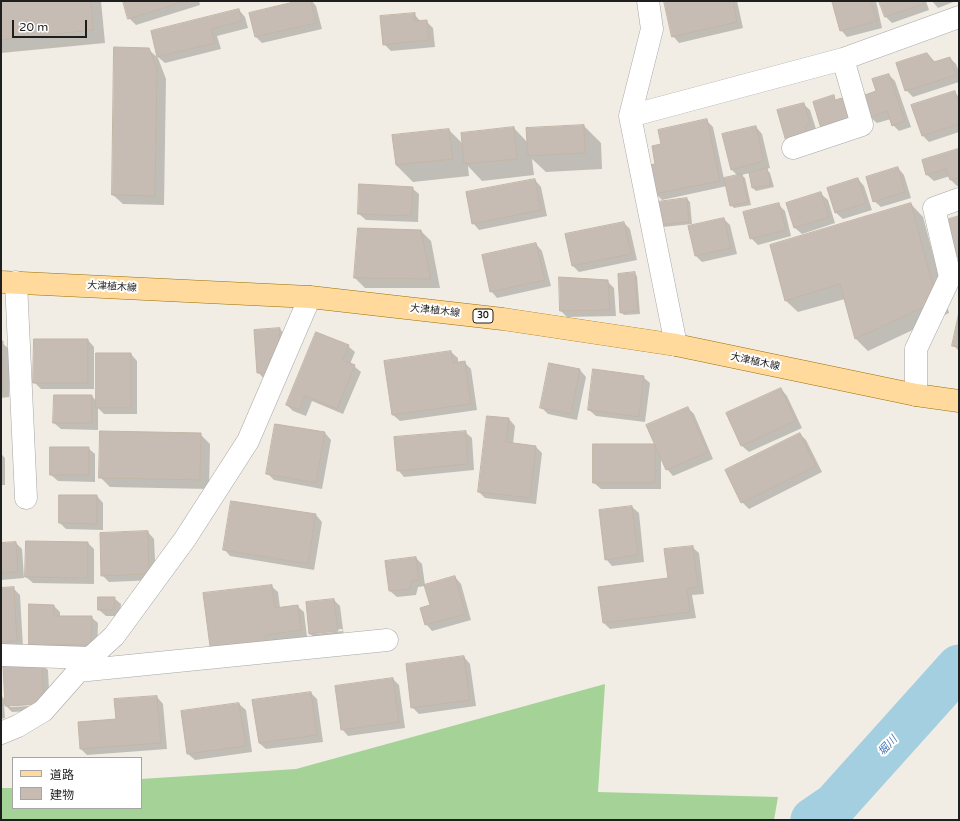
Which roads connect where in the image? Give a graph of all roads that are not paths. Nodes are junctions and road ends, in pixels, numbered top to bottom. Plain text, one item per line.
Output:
1 (648, 1) edge
2 (959, 17) edge
3 (843, 59) junction
4 (630, 116) junction
5 (793, 148) dead end
6 (959, 199) edge
7 (8, 282) edge
8 (310, 297) junction
9 (676, 345) junction
10 (916, 395) junction
11 (959, 401) edge
12 (26, 498) dead end
13 (387, 640) dead end
14 (1, 655) edge
15 (84, 664) junction
16 (1, 733) edge

1 - 4 street
2 - 3 street
3 - 4 street
3 - 5 street
4 - 9 street
6 - 10 street
7 - 8 main road, 大津植木線 / 30
7 - 12 street
8 - 9 main road, 大津植木線 / 30
8 - 15 street
9 - 10 main road, 大津植木線 / 30
10 - 11 main road, 大津植木線 / 30
13 - 15 street
14 - 15 street
15 - 16 street

